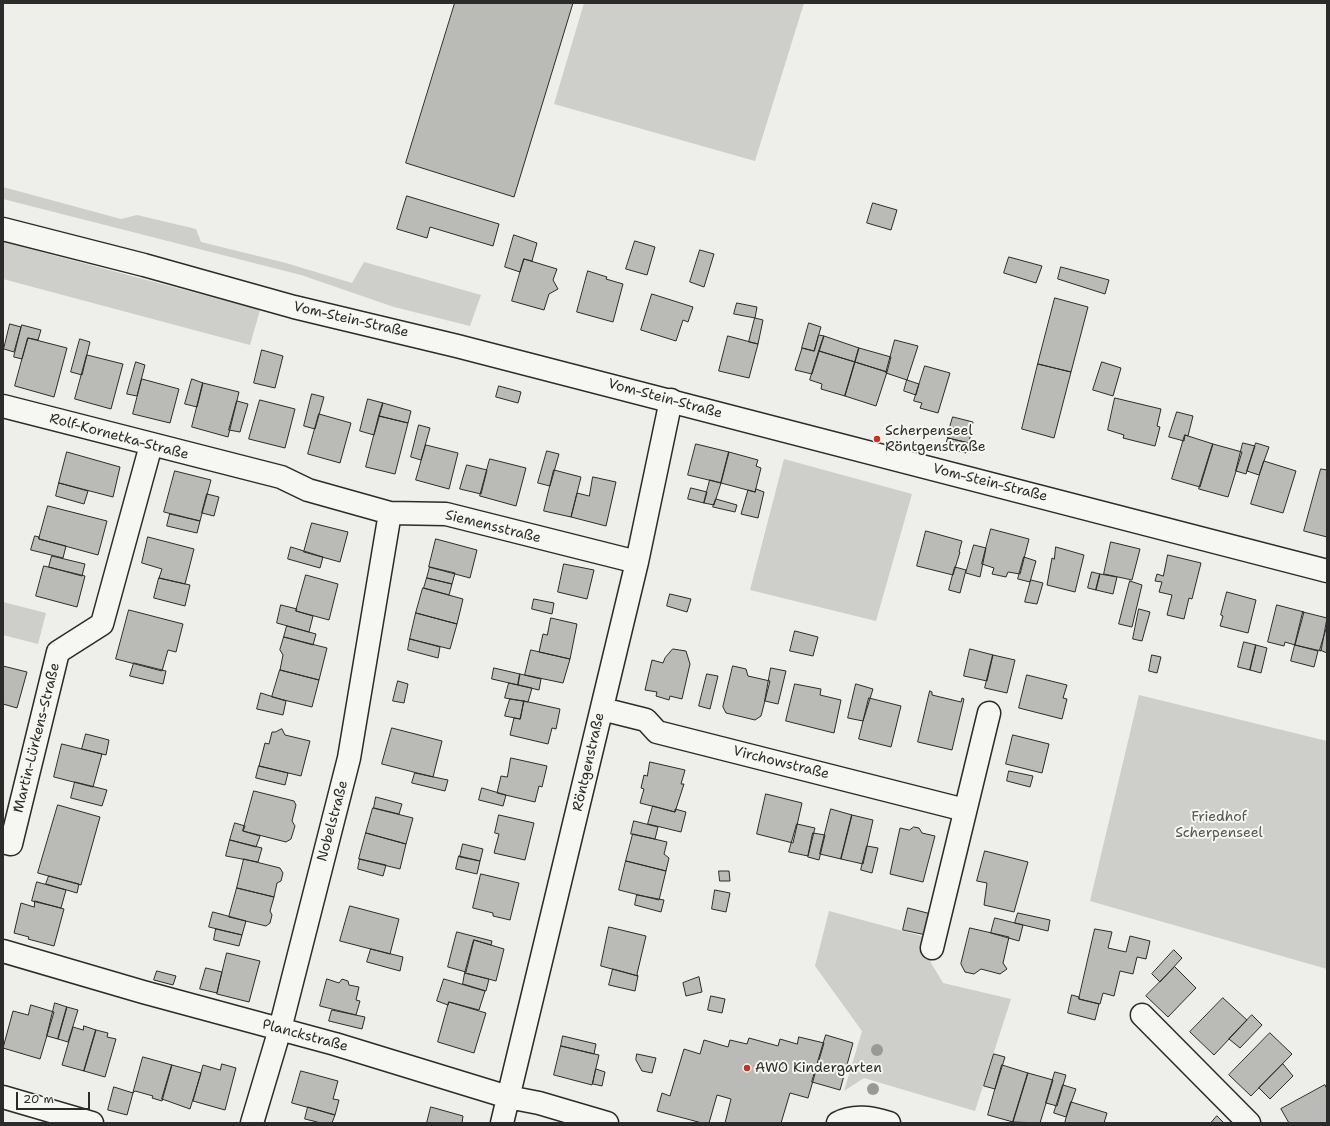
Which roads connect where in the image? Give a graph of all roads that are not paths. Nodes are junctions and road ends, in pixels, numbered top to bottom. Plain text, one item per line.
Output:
1 (3, 229) edge
2 (671, 400) junction
3 (3, 406) edge
4 (150, 446) junction
5 (235, 466) joint
6 (390, 513) junction
7 (636, 562) junction
8 (1327, 571) edge
9 (602, 709) junction
10 (989, 713) dead end
11 (965, 810) junction
12 (7, 843) edge
13 (932, 948) dead end
14 (3, 951) edge
15 (1142, 1015) dead end
16 (280, 1029) junction
17 (3, 1097) edge
18 (508, 1097) junction
19 (92, 1123) edge
20 (252, 1123) edge
21 (502, 1123) edge
22 (607, 1123) edge
23 (838, 1123) edge
24 (889, 1123) edge
25 (1249, 1123) edge

1 - 2 street, Vom-Stein-Straße
2 - 7 street, Röntgenstraße
2 - 8 street, Vom-Stein-Straße
3 - 4 street, Rolf-Kornetka-Straße
4 - 5 street, Rolf-Kornetka-Straße
4 - 12 street, Martin-Lürkens-Straße
5 - 6 street, Siemensstraße
6 - 7 street, Siemensstraße
6 - 16 street, Nobelstraße
7 - 9 street, Röntgenstraße
9 - 11 street, Virchowstraße
9 - 18 street, Röntgenstraße
10 - 11 street
11 - 13 street
14 - 16 street, Planckstraße
15 - 25 street
16 - 18 street, Planckstraße
16 - 20 street, Nobelstraße
17 - 19 street
18 - 21 street, Röntgenstraße
18 - 22 street, Planckstraße
23 - 24 street

